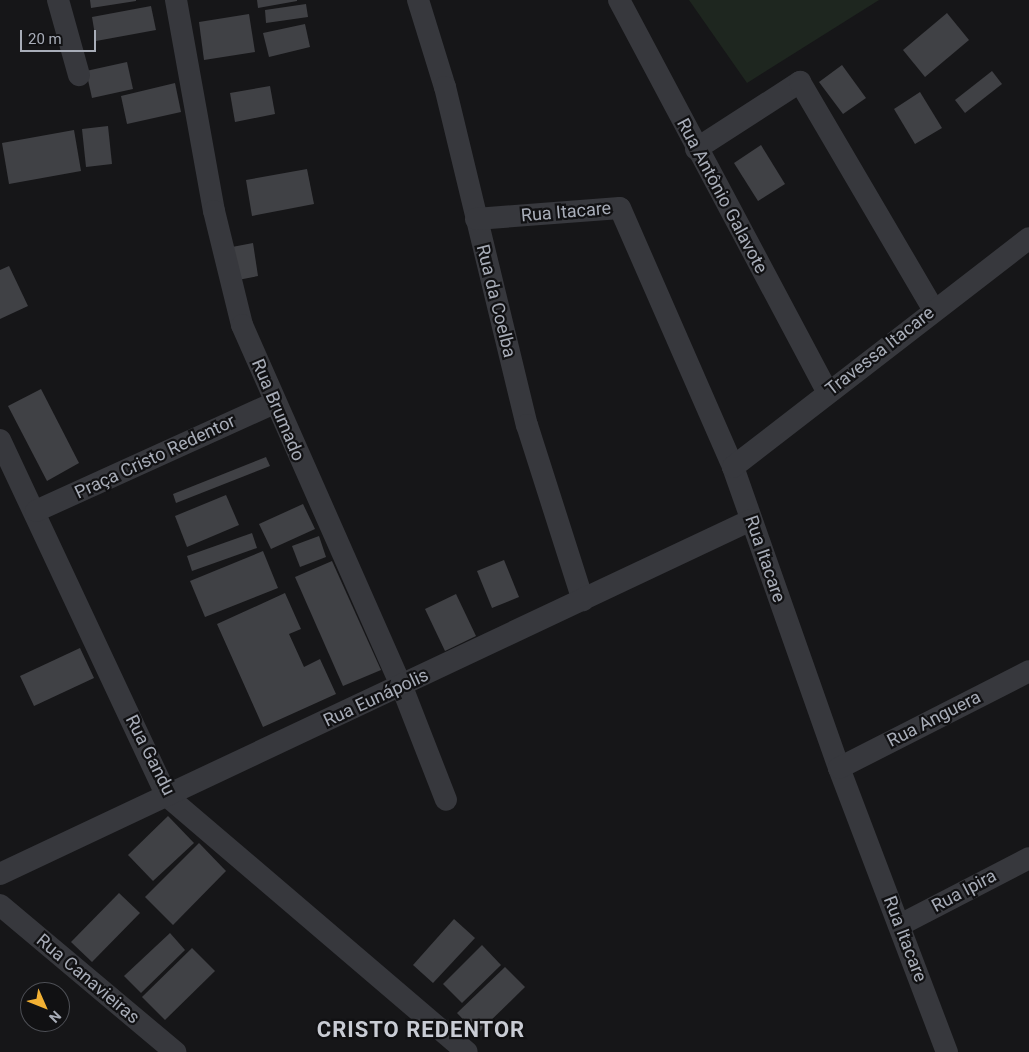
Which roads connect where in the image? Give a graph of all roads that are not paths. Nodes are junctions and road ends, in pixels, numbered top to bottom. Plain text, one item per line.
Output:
1 (58, 0) edge
2 (176, 0) edge
3 (418, 0) edge
4 (619, 0) edge
5 (79, 75) dead end
6 (696, 148) junction
7 (476, 219) junction
8 (1029, 238) edge
9 (934, 310) junction
10 (827, 392) junction
11 (274, 403) junction
12 (0, 440) edge
13 (733, 467) junction
14 (36, 511) junction
15 (751, 520) junction
16 (582, 600) junction
17 (1029, 671) edge
18 (402, 687) junction
19 (839, 768) junction
20 (167, 796) junction
21 (446, 800) dead end
22 (1029, 858) edge
23 (0, 874) edge
24 (0, 905) edge
25 (900, 925) junction
26 (175, 1052) edge
27 (467, 1052) edge
28 (947, 1052) edge

1 - 5 street
2 - 11 street, Rua Brumado
3 - 7 street, Rua da Coelba
4 - 6 street, Rua Antônio Galavote
6 - 9 street
6 - 10 street, Rua Antônio Galavote
7 - 13 street, Rua Itacare
7 - 16 street, Rua da Coelba
8 - 9 street, Travessa Itacare
9 - 10 street, Travessa Itacare
10 - 13 street, Travessa Itacare
11 - 14 street, Praça Cristo Redentor
11 - 18 street, Rua Brumado
12 - 14 street, Rua Gandu
13 - 15 street, Rua Itacare
14 - 20 street, Rua Gandu
15 - 16 street, Rua Eunápolis
15 - 19 street, Rua Itacare
16 - 18 street, Rua Eunápolis
17 - 19 street, Rua Anguera
18 - 20 street, Rua Eunápolis
18 - 21 street, Rua Brumado
19 - 25 street, Rua Itacare
20 - 23 street, Rua Eunápolis
20 - 27 street, Rua Gandu
22 - 25 street, Rua Ipira
24 - 26 street, Rua Canavieiras
25 - 28 street, Rua Itacare

